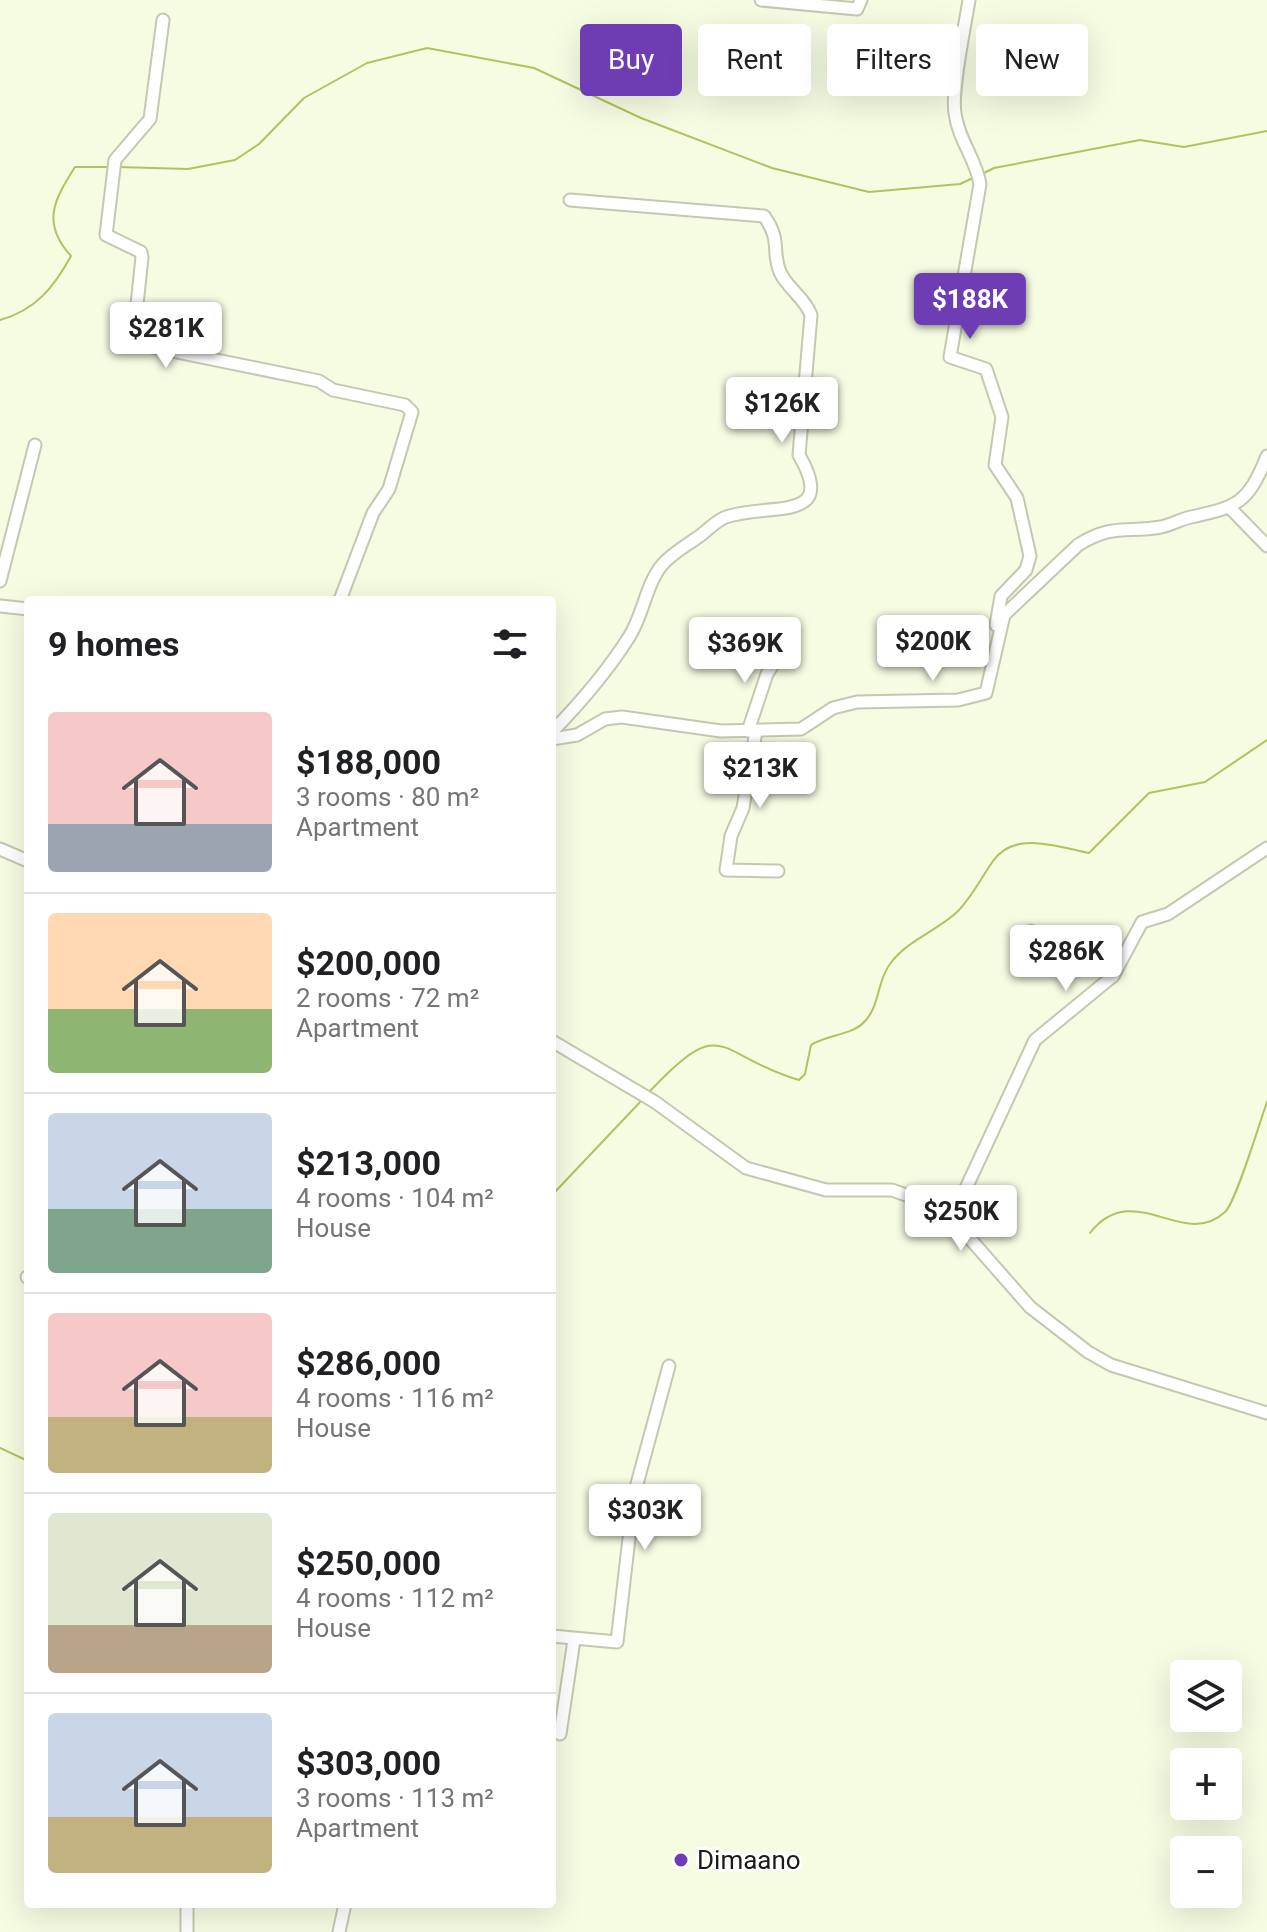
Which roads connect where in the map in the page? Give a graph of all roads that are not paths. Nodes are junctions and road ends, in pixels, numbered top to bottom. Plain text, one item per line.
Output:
1 (761, 0) edge
2 (861, 0) edge
3 (969, 0) edge
4 (163, 20) dead end
5 (570, 200) dead end
6 (35, 445) dead end
7 (1267, 456) edge
8 (1231, 509) junction
9 (1267, 546) edge
10 (0, 581) edge
11 (342, 596) edge
12 (0, 606) edge
13 (24, 609) edge
14 (996, 646) junction
15 (778, 657) dead end
16 (556, 728) edge
17 (752, 731) junction
18 (556, 738) edge
19 (1267, 848) edge
20 (0, 849) edge
21 (24, 859) edge
22 (778, 871) dead end
23 (1031, 931) dead end
24 (1113, 976) junction
25 (556, 1043) edge
26 (953, 1216) junction
27 (669, 1366) dead end
28 (1267, 1413) edge
29 (556, 1637) edge
30 (574, 1640) junction
31 (560, 1734) dead end
32 (187, 1908) edge
33 (344, 1908) edge
34 (187, 1932) edge
35 (339, 1932) edge

1 - 2 street
3 - 14 street
4 - 11 street
5 - 16 street
6 - 10 street
7 - 8 street
8 - 9 street
8 - 14 street
12 - 13 street
14 - 17 street
15 - 17 street
17 - 18 street
17 - 22 street
19 - 24 street
20 - 21 street
23 - 24 street
24 - 26 street
25 - 26 street
26 - 28 street
27 - 30 street
29 - 30 street
30 - 31 street
32 - 34 street
33 - 35 street

